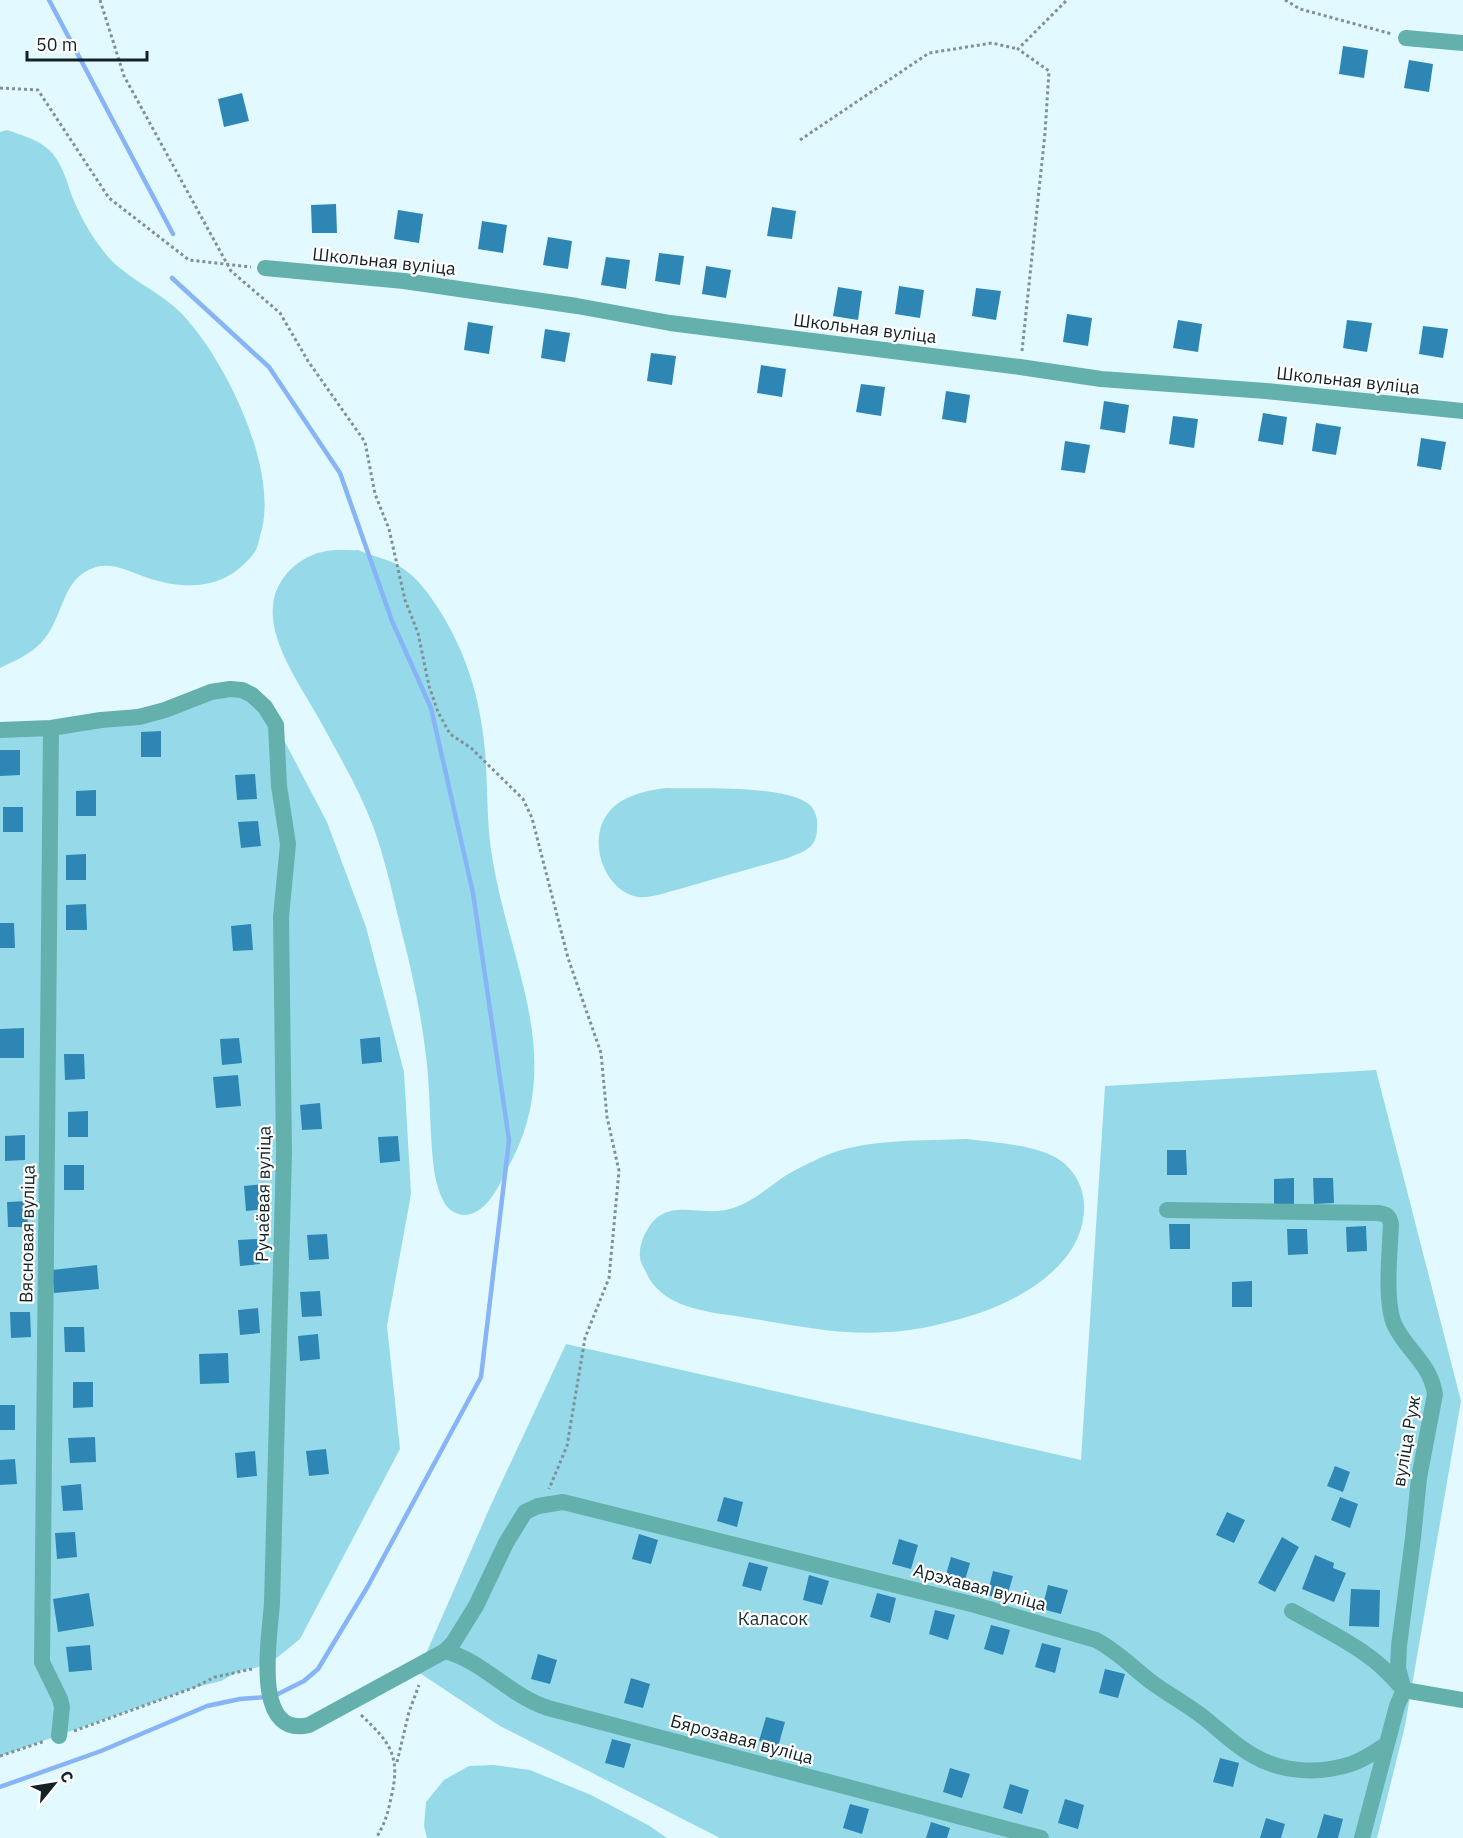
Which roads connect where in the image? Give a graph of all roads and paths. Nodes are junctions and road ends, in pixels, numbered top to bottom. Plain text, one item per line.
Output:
1 (100, 0) edge
2 (1067, 0) edge
3 (1285, 0) edge
4 (1406, 38) joint
5 (1463, 44) edge
6 (1018, 48) junction
7 (0, 88) edge
8 (800, 140) dead end
9 (264, 268) joint
10 (1020, 367) junction
11 (1463, 411) edge
12 (51, 728) junction
13 (0, 730) edge
14 (1167, 1210) dead end
15 (542, 1505) junction
16 (1292, 1611) dead end
17 (445, 1651) junction
18 (428, 1661) junction
19 (268, 1665) junction
20 (1404, 1690) junction
21 (1463, 1700) edge
22 (347, 1706) junction
23 (59, 1736) junction
24 (1387, 1744) junction
25 (0, 1756) edge
26 (396, 1764) junction
27 (376, 1838) edge
28 (1041, 1838) edge
29 (1362, 1838) edge

1 - 15 path
2 - 6 path
3 - 4 path
4 - 5 street
6 - 8 path
6 - 10 path
7 - 9 path
9 - 10 street, Школьная вуліца
10 - 11 street, Школьная вуліца
12 - 13 street
12 - 19 street, Ручаёвая вуліца
12 - 23 street, Вясновая вуліца
14 - 20 street, вуліца Руж
15 - 17 street, Арэхавая вуліца
15 - 24 street, Арэхавая вуліца
16 - 20 street
17 - 18 street
17 - 28 street, Бярозавая вуліца
18 - 22 street
18 - 26 path
19 - 22 street, Ручаёвая вуліца
19 - 23 path
20 - 21 street
20 - 24 street
22 - 26 path
23 - 25 path
24 - 29 street
26 - 27 path

